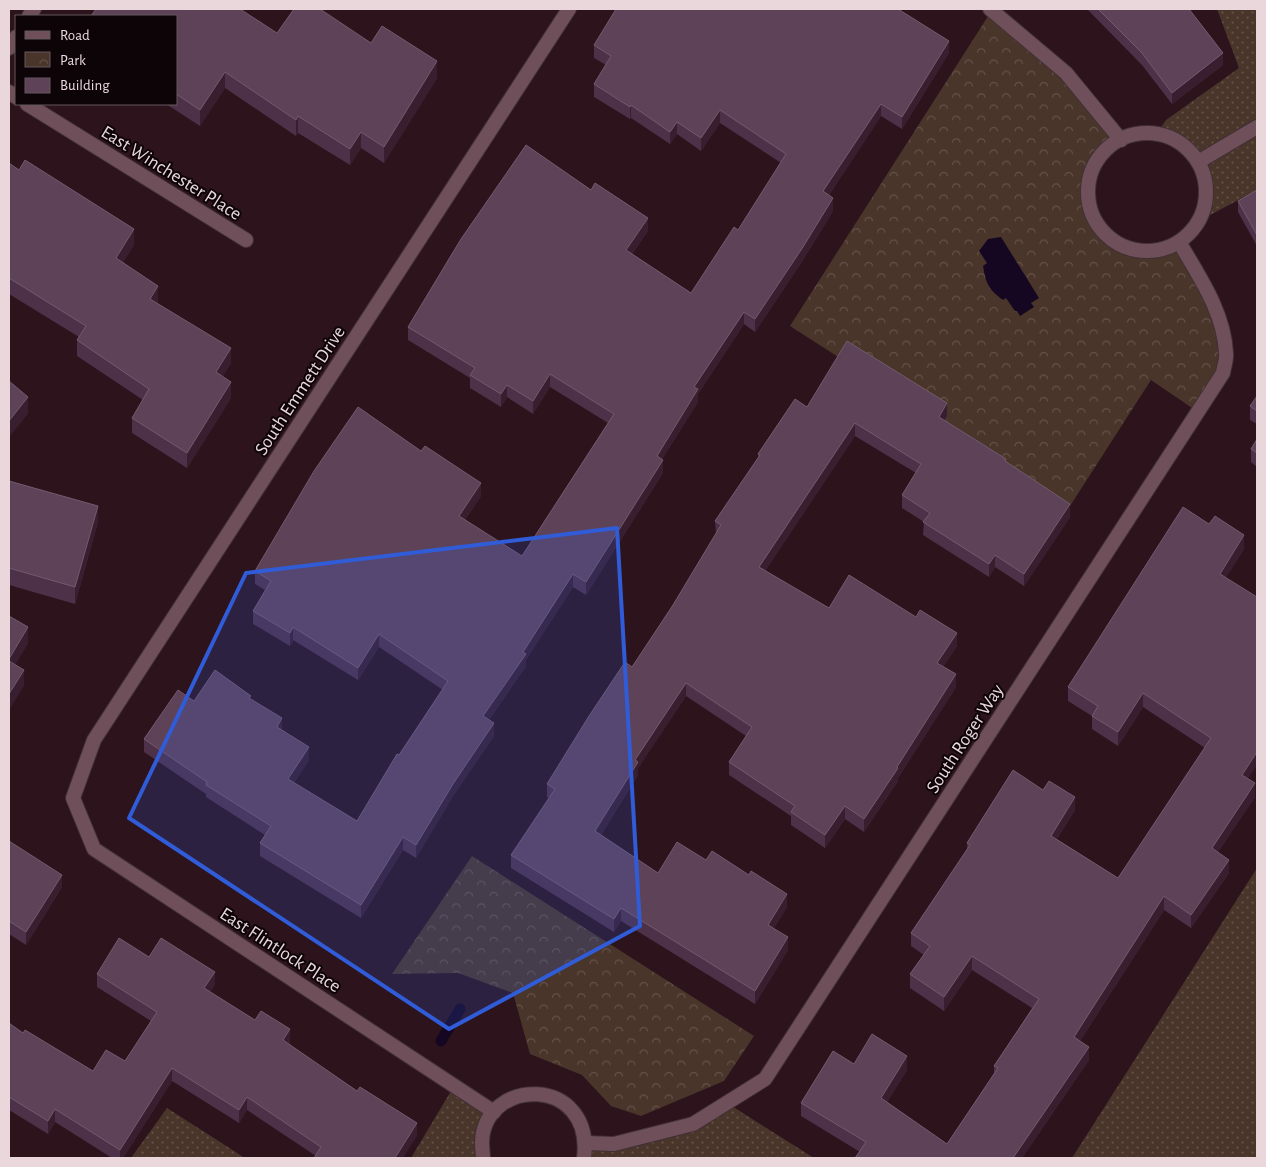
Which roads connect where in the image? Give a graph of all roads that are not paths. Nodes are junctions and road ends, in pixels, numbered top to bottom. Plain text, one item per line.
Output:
1 (569, 9) edge
2 (990, 9) edge
3 (29, 105) edge
4 (1257, 127) edge
5 (1121, 140) junction
6 (1198, 162) junction
7 (246, 240) dead end
8 (1179, 242) junction
9 (73, 798) joint
10 (494, 1112) junction
11 (586, 1143) junction
12 (484, 1158) edge
13 (584, 1158) edge

1 - 9 street, South Emmett Drive
2 - 5 street
3 - 7 street, East Winchester Place
4 - 6 street
5 - 6 street
5 - 8 street
6 - 8 street
8 - 11 street, South Roger Way
9 - 10 street, East Flintlock Place
10 - 11 street
10 - 12 street
11 - 13 street

